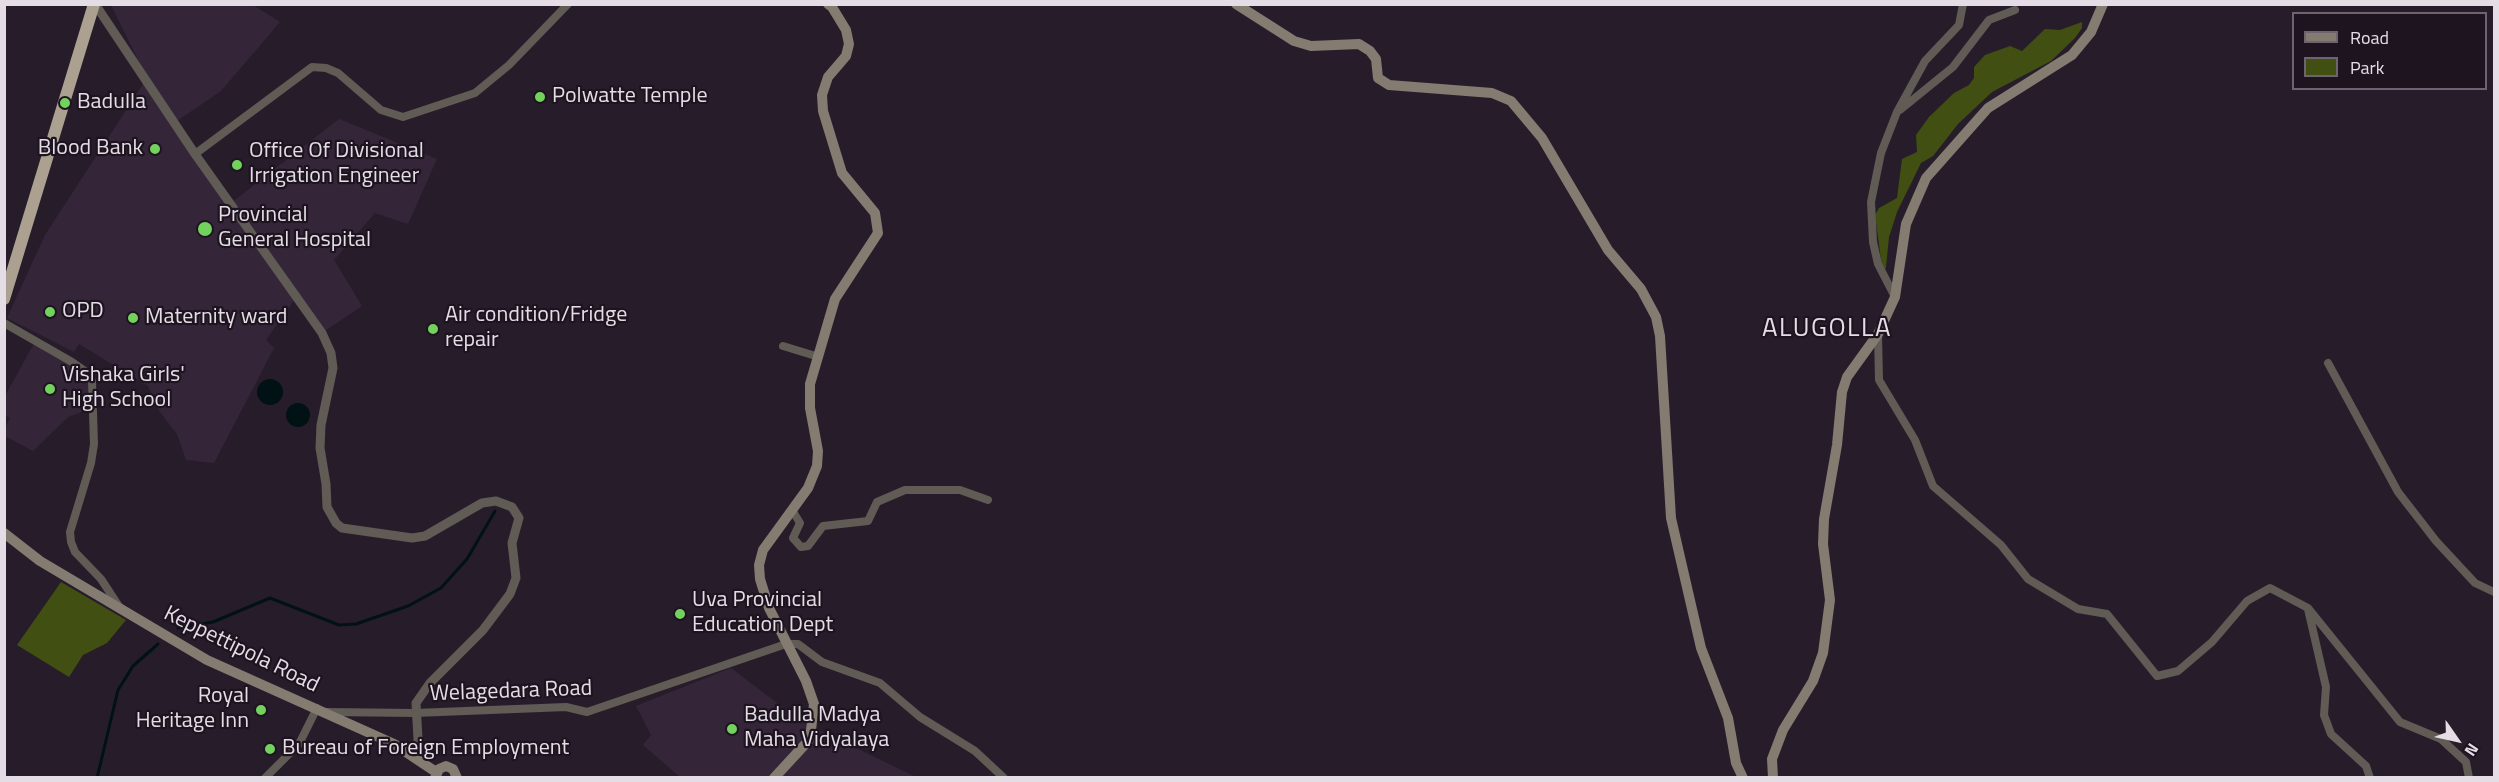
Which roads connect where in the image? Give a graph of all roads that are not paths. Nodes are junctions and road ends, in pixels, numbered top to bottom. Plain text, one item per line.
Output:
1 (94, 4) edge
2 (568, 4) edge
3 (828, 4) edge
4 (1236, 4) edge
5 (1964, 4) edge
6 (2103, 4) edge
7 (2014, 10) dead end
8 (1897, 112) junction
9 (195, 154) junction
10 (9, 271) edge
11 (1895, 297) junction
12 (4, 299) edge
13 (4, 323) edge
14 (1878, 334) junction
15 (783, 346) dead end
16 (819, 357) junction
17 (2328, 363) dead end
18 (988, 500) dead end
19 (792, 510) junction
20 (4, 533) edge
21 (2494, 592) edge
22 (2308, 608) junction
23 (123, 612) junction
24 (786, 644) junction
25 (322, 710) junction
26 (415, 713) junction
27 (416, 757) junction
28 (435, 775) edge
29 (265, 777) edge
30 (458, 777) edge
31 (774, 777) edge
32 (1004, 777) edge
33 (1743, 777) edge
34 (1773, 777) edge
35 (2370, 777) edge
36 (2469, 777) edge

1 - 9 street
1 - 10 highway
2 - 9 street
3 - 16 main road
4 - 33 main road
5 - 8 street
6 - 11 main road
7 - 8 street
8 - 11 street
9 - 26 street
10 - 12 highway
11 - 14 main road
13 - 23 street
14 - 22 street
14 - 34 main road
15 - 16 street
16 - 19 main road
17 - 21 street
18 - 19 street
19 - 24 main road
20 - 23 main road, Keppettipola Road
22 - 35 street
22 - 36 street
23 - 25 main road, Keppettipola Road
24 - 26 street, Welagedara Road
24 - 31 main road
24 - 32 street
25 - 26 street, Welagedara Road
25 - 27 main road, Keppettipola Road
25 - 29 street
26 - 27 street
27 - 28 main road, Keppettipola Road
28 - 30 main road

